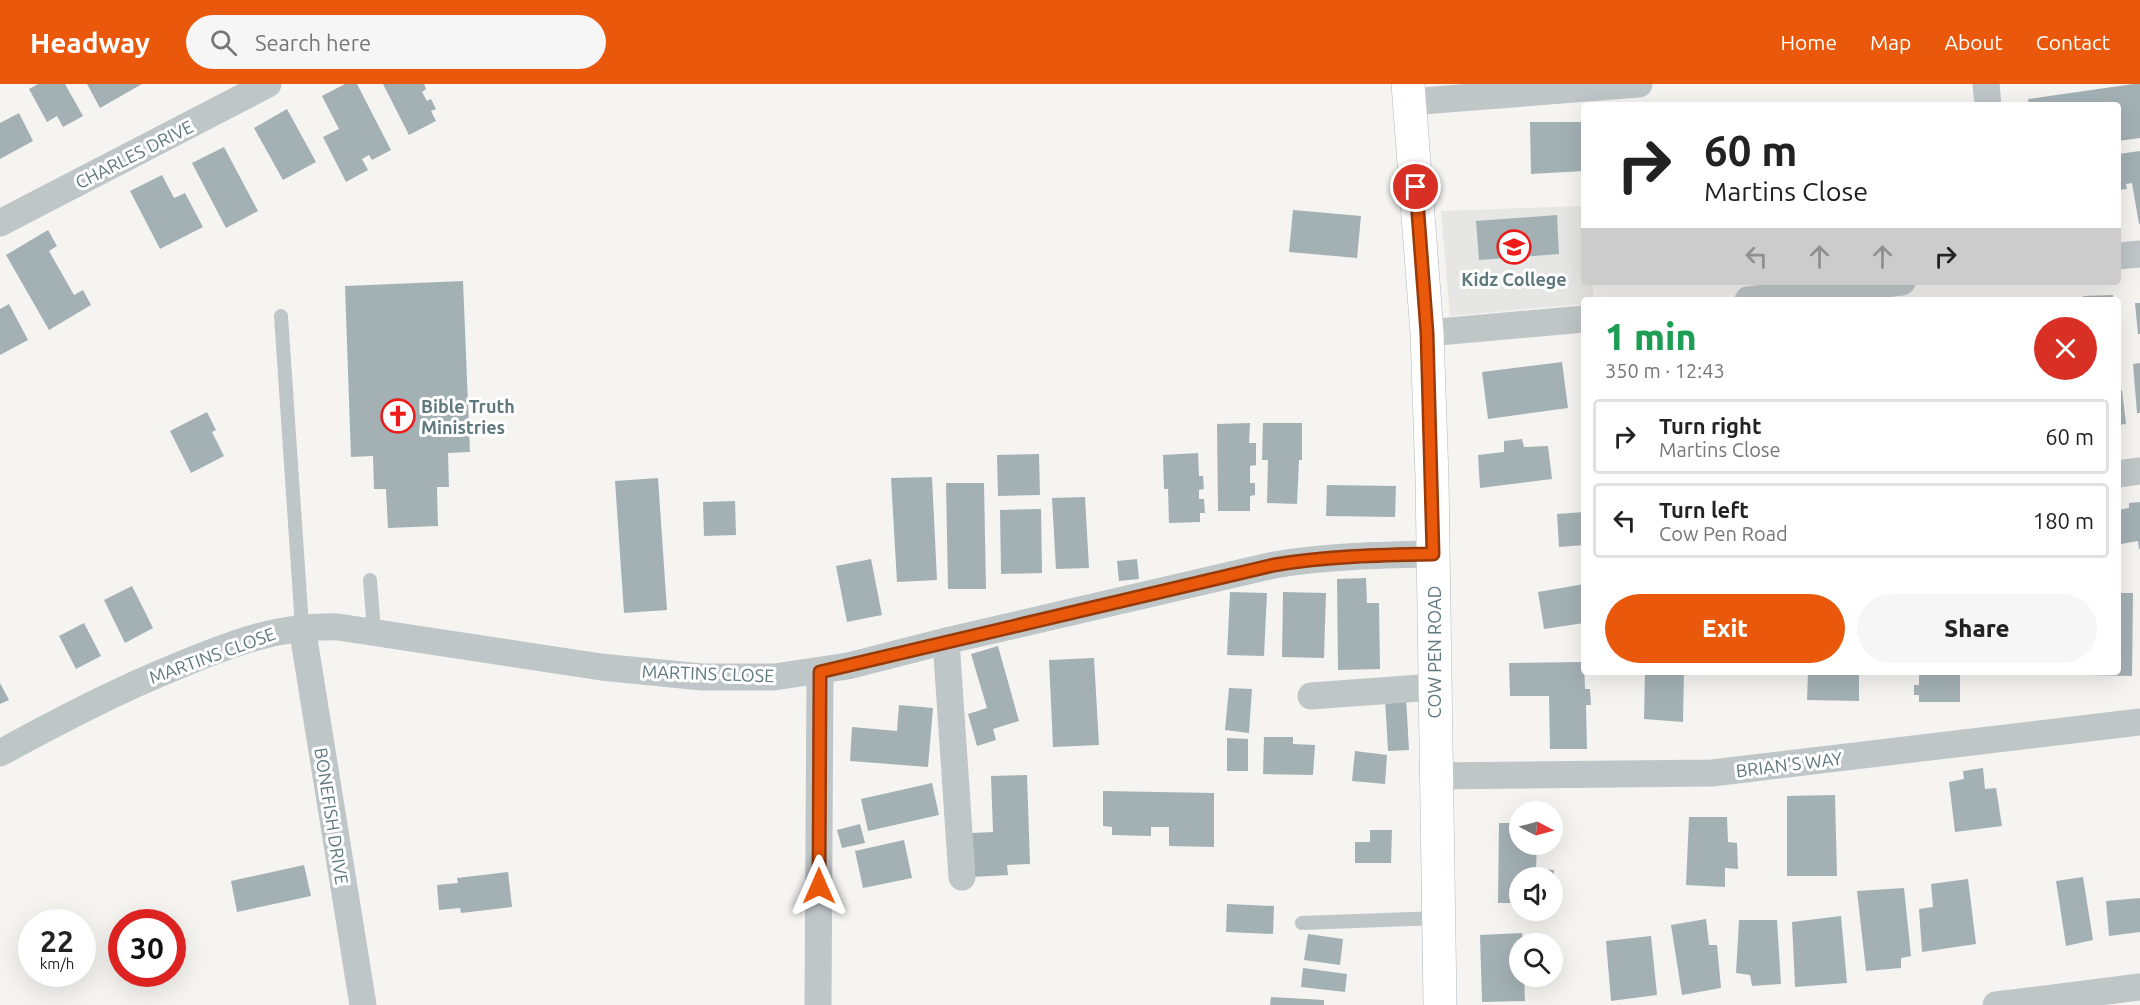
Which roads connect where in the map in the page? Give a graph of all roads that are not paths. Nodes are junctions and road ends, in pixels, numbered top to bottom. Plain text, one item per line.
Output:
1 (268, 84) edge
2 (1639, 84) edge
3 (1986, 84) edge
4 (1408, 93) edge
5 (1988, 102) edge
6 (0, 223) edge
7 (2140, 254) edge
8 (2121, 256) edge
9 (1876, 285) edge
10 (1774, 297) edge
11 (281, 316) dead end
12 (1581, 319) edge
13 (1427, 333) junction
14 (2140, 471) edge
15 (2121, 474) edge
16 (1433, 554) junction
17 (370, 580) dead end
18 (302, 627) junction
19 (374, 631) junction
20 (946, 641) junction
21 (820, 672) junction
22 (1434, 687) junction
23 (1311, 696) dead end
24 (2140, 722) edge
25 (0, 753) edge
26 (1436, 776) junction
27 (962, 877) dead end
28 (1438, 918) junction
29 (1302, 923) dead end
30 (2140, 987) edge
31 (363, 1005) edge
32 (818, 1005) edge
33 (1440, 1005) edge
34 (1996, 1005) edge

1 - 6 street, CHARLES DRIVE
2 - 4 street
3 - 5 street
4 - 13 main road, COW PEN ROAD
7 - 8 street
9 - 10 street
11 - 18 lane
12 - 13 street
13 - 16 main road, COW PEN ROAD
14 - 15 street
16 - 20 street, MARTINS CLOSE
16 - 22 main road, COW PEN ROAD
17 - 19 lane
18 - 19 street, MARTINS CLOSE
18 - 25 street, MARTINS CLOSE
18 - 31 street, BONEFISH DRIVE
19 - 21 street, MARTINS CLOSE
20 - 21 street, MARTINS CLOSE
20 - 27 street
21 - 32 street
22 - 23 street
22 - 26 main road, COW PEN ROAD
24 - 26 street, BRIAN'S WAY
26 - 28 main road, COW PEN ROAD
28 - 29 lane
28 - 33 main road, COW PEN ROAD
30 - 34 street

